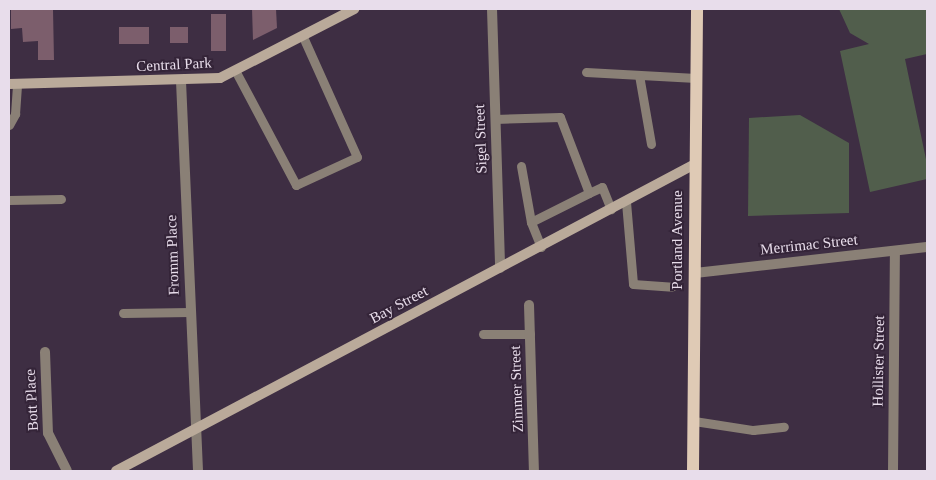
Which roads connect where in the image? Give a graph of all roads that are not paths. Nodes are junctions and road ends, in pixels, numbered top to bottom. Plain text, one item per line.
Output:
1 (330, 9) edge
2 (354, 9) edge
3 (492, 9) edge
4 (697, 9) edge
5 (336, 19) junction
6 (303, 37) junction
7 (236, 72) junction
8 (586, 72) dead end
9 (639, 75) junction
10 (696, 78) junction
11 (181, 81) junction
12 (13, 84) edge
13 (495, 119) junction
14 (9, 125) edge
15 (650, 144) dead end
16 (695, 164) junction
17 (521, 166) dead end
18 (589, 193) junction
19 (61, 199) dead end
20 (9, 200) edge
21 (626, 202) junction
22 (611, 209) junction
23 (531, 222) junction
24 (541, 247) junction
25 (927, 247) edge
26 (895, 250) junction
27 (500, 268) junction
28 (695, 273) junction
29 (672, 287) dead end
30 (529, 305) dead end
31 (190, 312) junction
32 (123, 313) dead end
33 (483, 334) dead end
34 (530, 334) junction
35 (45, 352) dead end
36 (694, 421) junction
37 (784, 427) dead end
38 (196, 428) junction
39 (67, 471) edge
40 (116, 471) edge
41 (198, 471) edge
42 (534, 471) edge
43 (693, 471) edge
44 (892, 471) edge

1 - 5 street
2 - 5 street, Central Park
3 - 13 street, Sigel Street
4 - 10 main road, Portland Avenue
5 - 6 street, Central Park
6 - 7 street, Central Park
6 - 7 lane
7 - 11 street, Central Park
8 - 9 lane
9 - 10 lane
9 - 15 lane
10 - 16 main road, Portland Avenue
11 - 12 street, Central Park
11 - 31 street, Fromm Place
12 - 14 lane
13 - 18 lane
13 - 27 street, Sigel Street
16 - 21 street, Bay Street
16 - 28 main road, Portland Avenue
17 - 23 lane
18 - 22 lane
18 - 23 lane
19 - 20 lane
21 - 22 street, Bay Street
21 - 29 lane
22 - 24 street, Bay Street
23 - 24 lane
24 - 27 street, Bay Street
25 - 26 street, Merrimac Street
26 - 28 street, Merrimac Street
26 - 44 street, Hollister Street
27 - 38 street, Bay Street
28 - 36 main road, Portland Avenue
30 - 34 street, Zimmer Street
31 - 32 lane
31 - 38 street, Fromm Place
33 - 34 lane
34 - 42 street, Zimmer Street
35 - 39 street, Bott Place
36 - 37 lane
36 - 43 main road, Portland Avenue
38 - 40 street, Bay Street
38 - 41 street, Fromm Place

